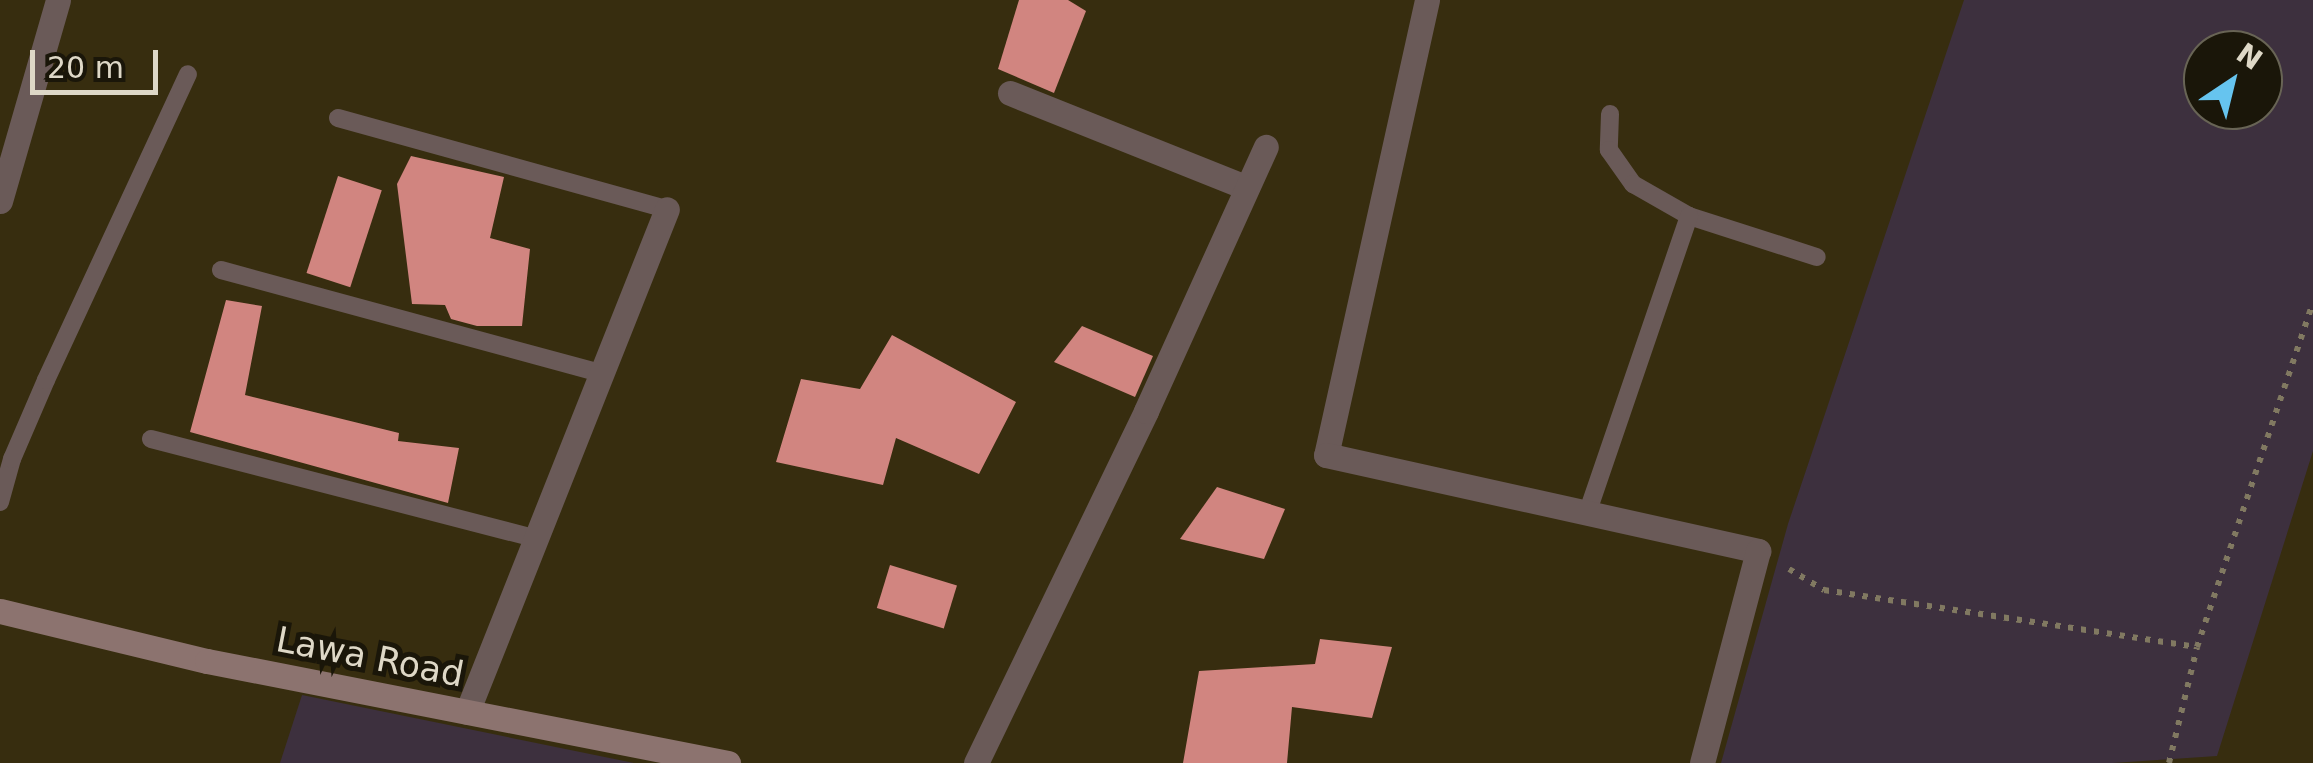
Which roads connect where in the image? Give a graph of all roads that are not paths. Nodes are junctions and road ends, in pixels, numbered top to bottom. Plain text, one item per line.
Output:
1 (58, 0) edge
2 (1426, 0) edge
3 (188, 74) dead end
4 (1010, 93) dead end
5 (1610, 114) dead end
6 (338, 118) dead end
7 (1266, 146) dead end
8 (1248, 188) junction
9 (0, 202) edge
10 (667, 209) joint
11 (1689, 216) junction
12 (1817, 258) dead end
13 (221, 270) dead end
14 (601, 373) junction
15 (151, 439) dead end
16 (0, 502) edge
17 (1588, 511) junction
18 (538, 538) junction
19 (0, 611) edge
20 (467, 712) junction
21 (728, 763) edge
22 (976, 763) edge
23 (1702, 763) edge

1 - 9 street
2 - 17 street
3 - 16 lane
4 - 8 street
5 - 11 lane
6 - 10 lane
7 - 8 street
8 - 22 street
10 - 14 street
11 - 12 lane
11 - 17 lane
13 - 14 lane
14 - 18 street
15 - 18 lane
17 - 23 street
18 - 20 street
19 - 20 main road, Lawa Road
20 - 21 main road, Lawa Road

